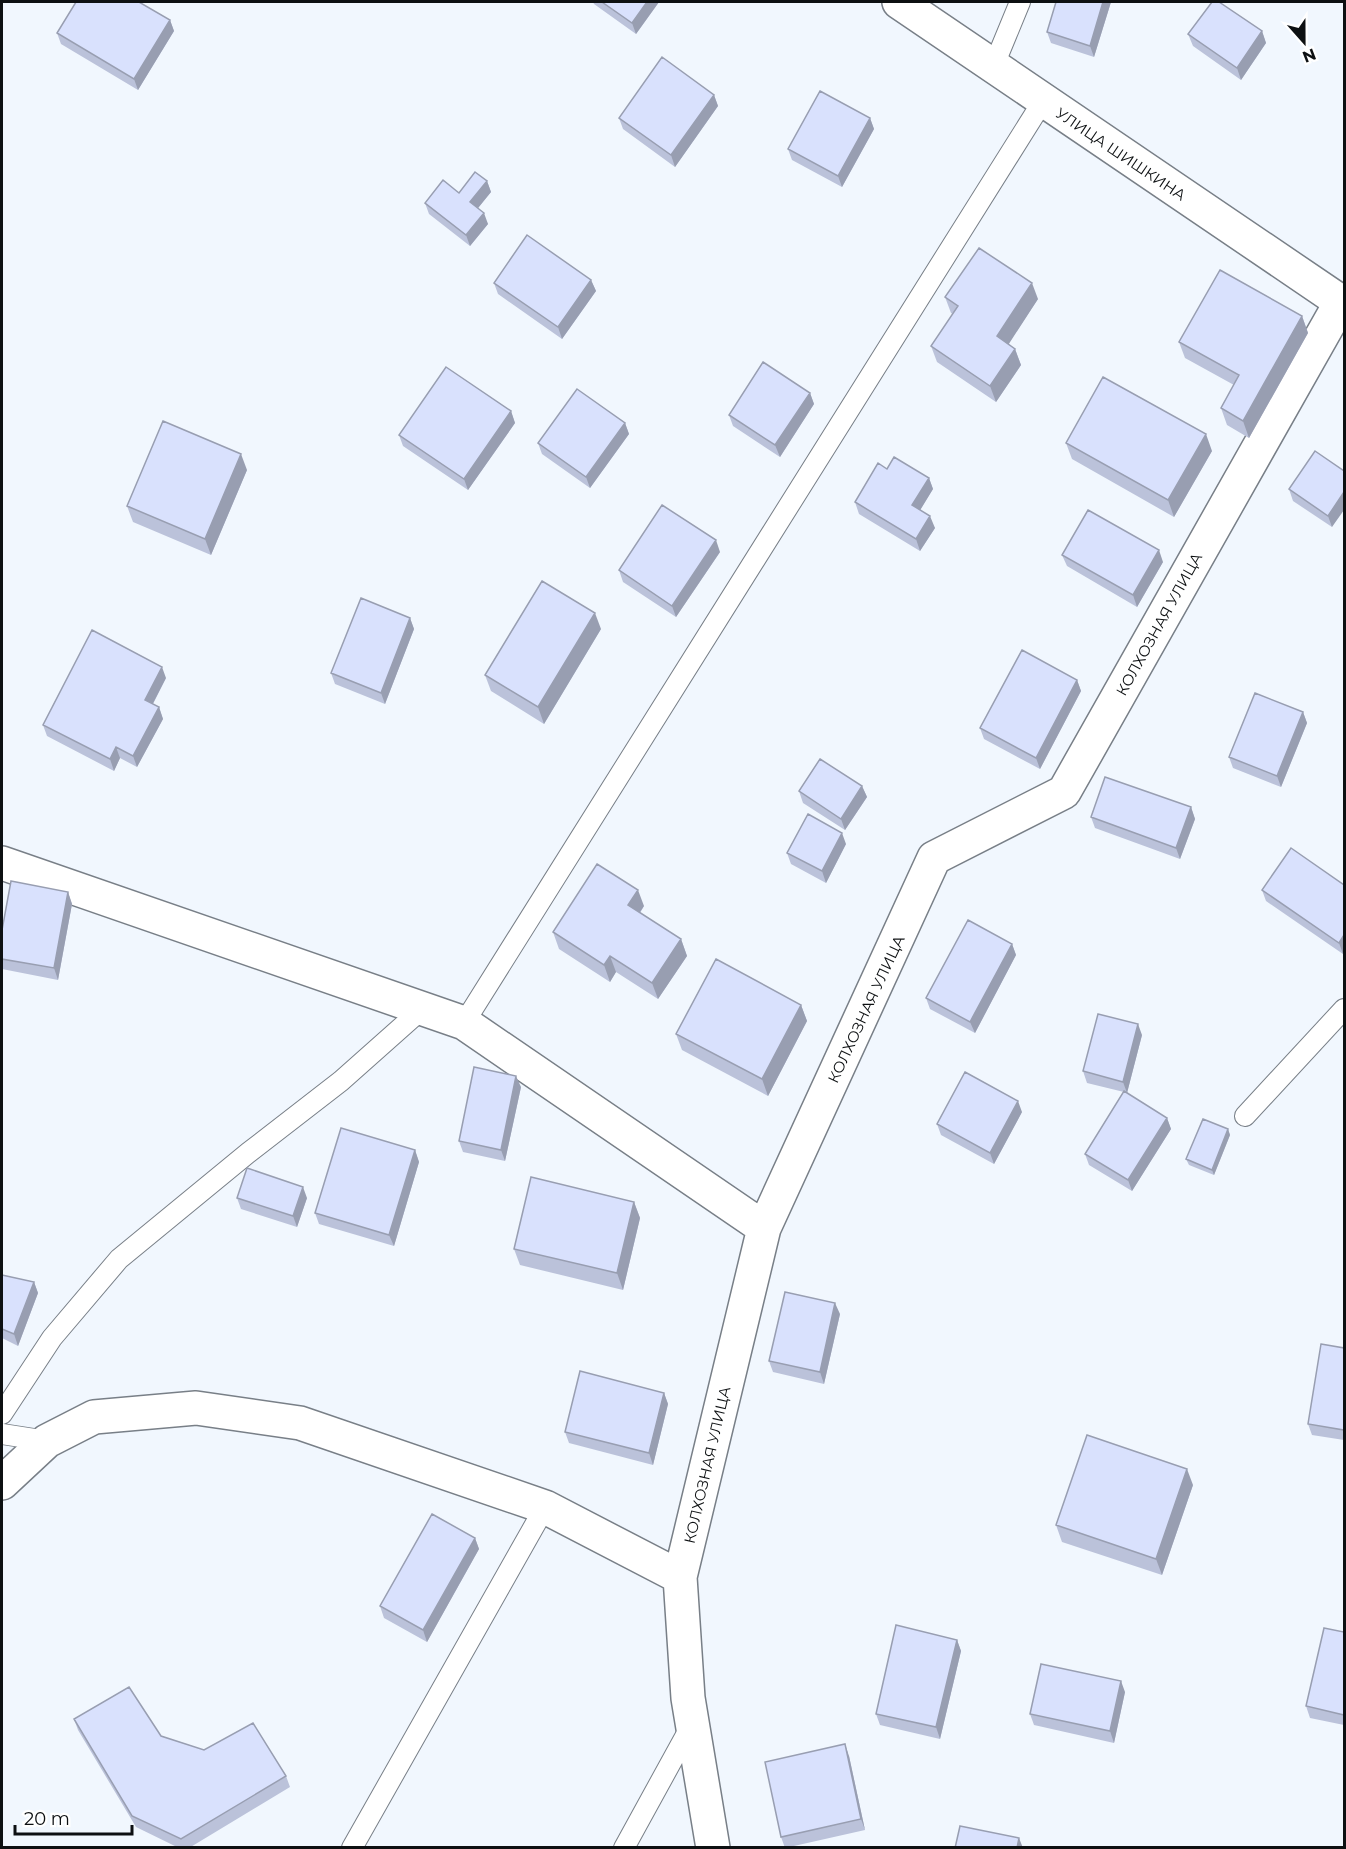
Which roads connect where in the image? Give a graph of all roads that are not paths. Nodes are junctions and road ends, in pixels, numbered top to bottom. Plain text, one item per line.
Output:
1 (899, 2) edge
2 (1020, 2) edge
3 (994, 65) junction
4 (1043, 101) junction
5 (1343, 303) edge
6 (2, 863) edge
7 (1344, 1009) edge
8 (422, 1010) junction
9 (464, 1023) junction
10 (1245, 1116) dead end
11 (764, 1228) junction
12 (2, 1414) edge
13 (2, 1434) edge
14 (47, 1441) junction
15 (2, 1483) edge
16 (545, 1507) junction
17 (680, 1577) junction
18 (693, 1724) junction
19 (352, 1848) edge
20 (624, 1848) edge
21 (712, 1848) edge

1 - 3 street, УЛИЦА ШИШКИНА
2 - 3 lane
3 - 4 street, УЛИЦА ШИШКИНА
4 - 5 street, УЛИЦА ШИШКИНА
4 - 9 lane
5 - 11 street, КОЛХОЗНАЯ УЛИЦА
6 - 8 street
7 - 10 lane
8 - 9 street
8 - 12 lane
9 - 11 street
11 - 17 street, КОЛХОЗНАЯ УЛИЦА
13 - 14 lane
14 - 15 street
14 - 16 street
16 - 17 street
16 - 19 lane
17 - 18 street, КОЛХОЗНАЯ УЛИЦА
18 - 20 lane
18 - 21 street, КОЛХОЗНАЯ УЛИЦА

